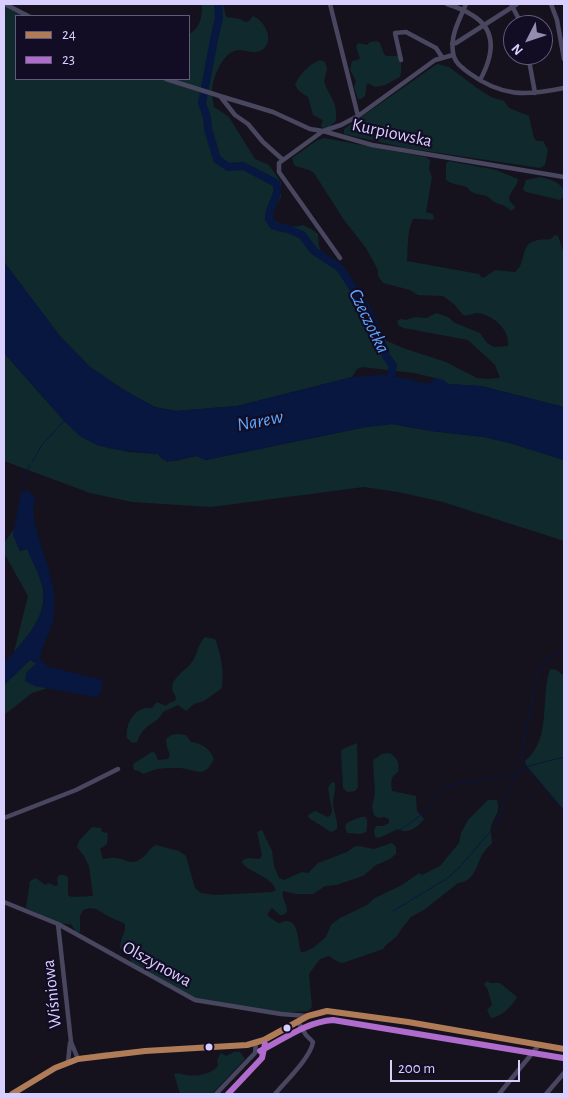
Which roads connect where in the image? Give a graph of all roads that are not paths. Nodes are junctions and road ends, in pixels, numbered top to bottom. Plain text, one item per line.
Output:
1 (5, 4) edge
2 (330, 4) edge
3 (447, 4) edge
4 (466, 4) edge
5 (551, 4) edge
6 (513, 5) edge
7 (464, 10) junction
8 (26, 15) edge
9 (484, 25) junction
10 (452, 44) junction
11 (453, 55) junction
12 (442, 57) junction
13 (402, 60) dead end
14 (564, 60) edge
15 (530, 65) edge
16 (169, 80) edge
17 (480, 80) junction
18 (564, 88) edge
19 (534, 93) junction
20 (220, 96) junction
21 (358, 116) junction
22 (323, 131) junction
23 (282, 160) junction
24 (564, 177) edge
25 (340, 258) dead end
26 (118, 769) dead end
27 (4, 818) edge
28 (4, 902) edge
29 (58, 924) junction
30 (308, 1016) junction
31 (298, 1022) junction
32 (71, 1042) junction
33 (256, 1043) junction
34 (539, 1045) junction
35 (564, 1049) edge
36 (78, 1058) junction
37 (68, 1062) junction
38 (564, 1073) edge
39 (12, 1094) edge
40 (216, 1094) edge
41 (275, 1094) edge
42 (499, 1094) edge
43 (546, 1094) edge

1 - 8 street
2 - 21 street
3 - 7 street
4 - 7 street
5 - 14 street
6 - 9 street
7 - 9 street
7 - 10 street
9 - 10 street
9 - 17 street
10 - 11 street
11 - 12 street
11 - 17 street
12 - 13 street
12 - 21 street
15 - 19 street
16 - 20 street, Kurpiowska
17 - 19 street
18 - 19 street
20 - 22 street, Kurpiowska
20 - 23 street
21 - 22 street
22 - 23 street
22 - 24 street, Kurpiowska
23 - 25 street
26 - 27 street
28 - 29 street, Olszynowa
29 - 30 street, Olszynowa
29 - 32 street, Wiśniowa
30 - 31 street
30 - 34 street
31 - 33 street
31 - 41 street
32 - 36 street, Wiśniowa
32 - 37 street
33 - 36 street
33 - 40 street
34 - 35 street
34 - 42 street
36 - 37 street
37 - 39 street
38 - 43 street

